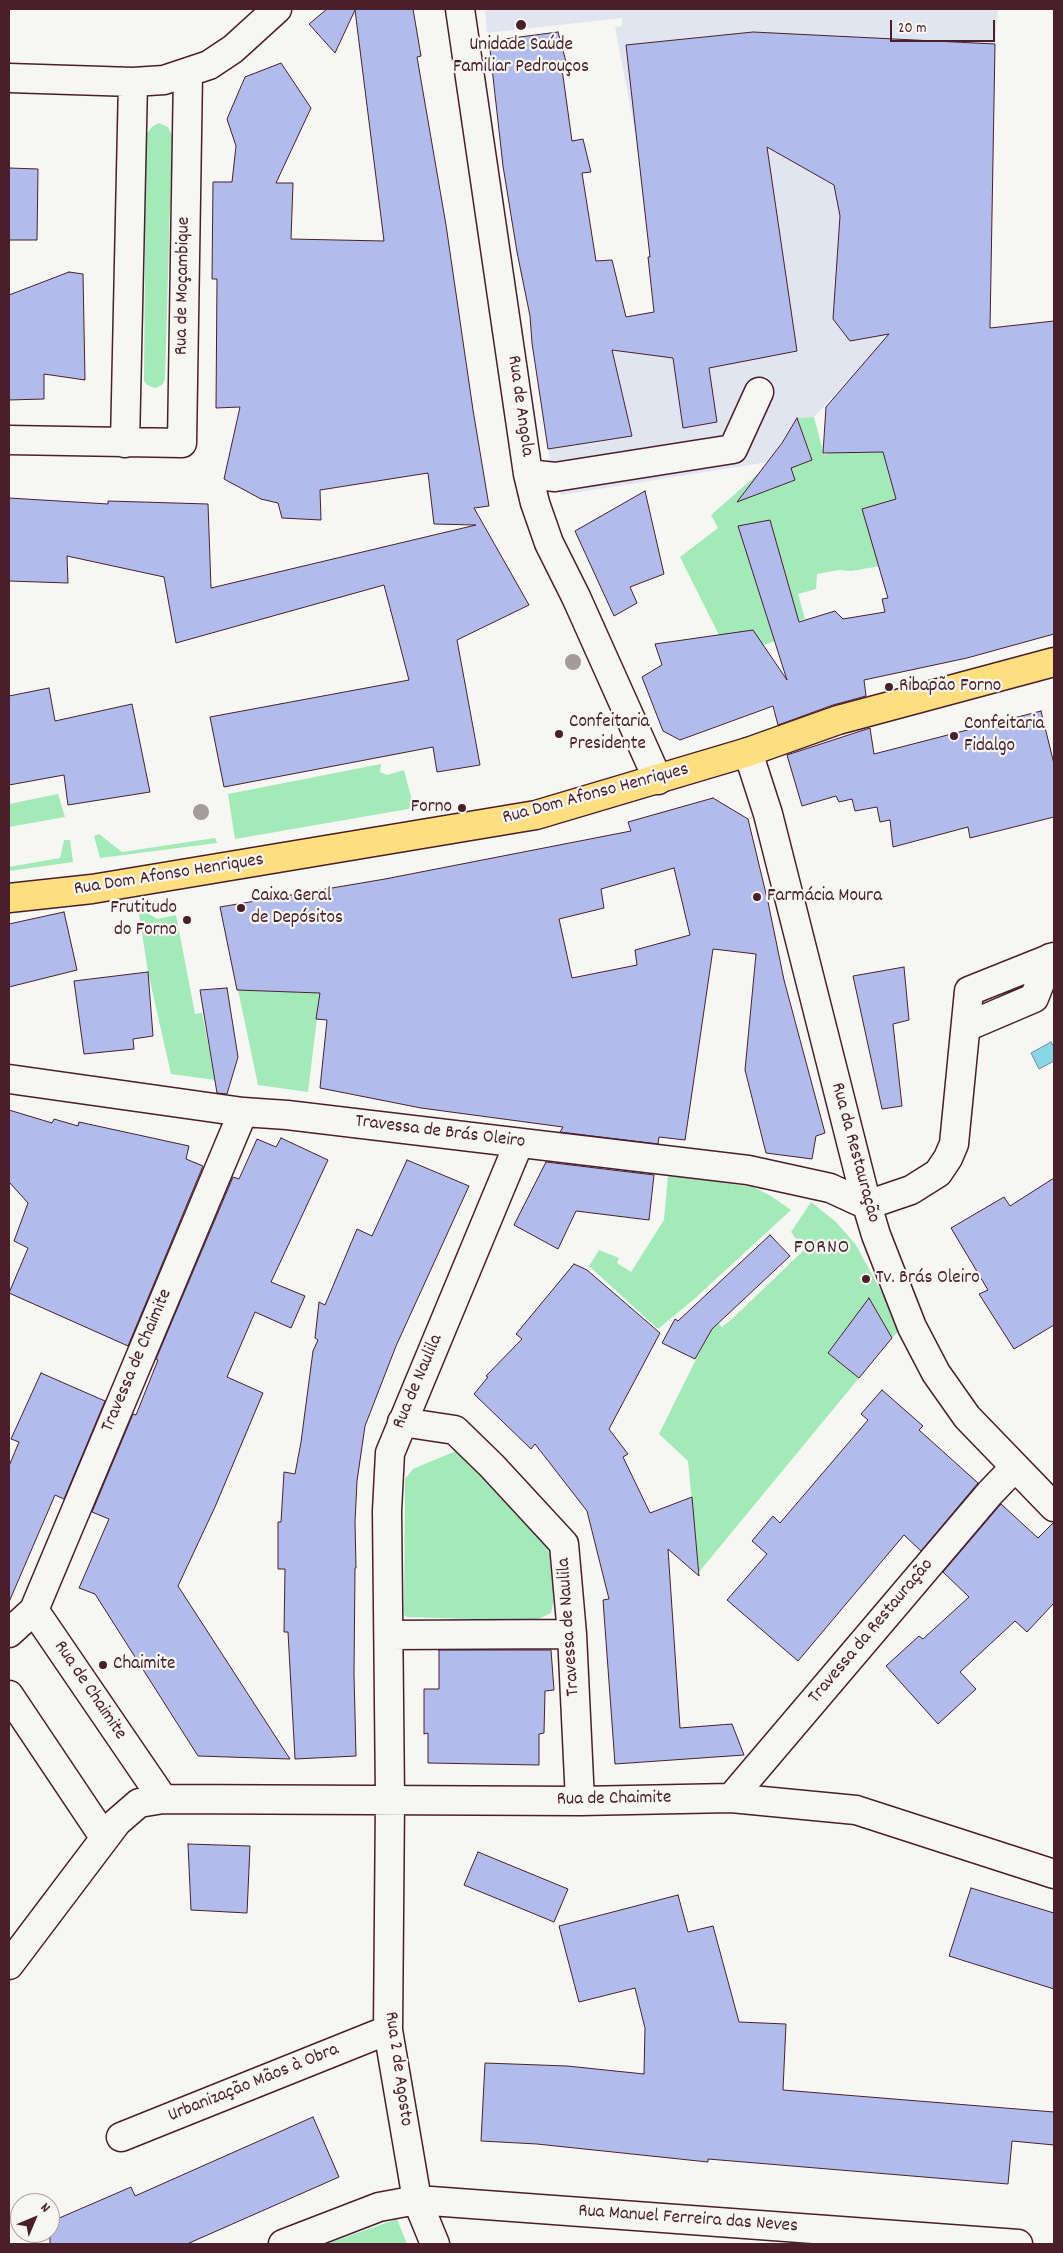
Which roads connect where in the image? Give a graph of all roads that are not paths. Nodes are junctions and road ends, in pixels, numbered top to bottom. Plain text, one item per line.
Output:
1 (278, 9) edge
2 (460, 9) edge
3 (188, 73) junction
4 (9, 78) edge
5 (133, 82) junction
6 (760, 392) dead end
7 (9, 440) edge
8 (125, 443) junction
9 (528, 474) junction
10 (1054, 662) edge
11 (748, 752) junction
12 (658, 780) junction
13 (9, 898) edge
14 (1052, 958) edge
15 (9, 1078) edge
16 (243, 1112) junction
17 (519, 1143) junction
18 (867, 1205) junction
19 (402, 1422) junction
20 (1015, 1467) junction
21 (1054, 1507) edge
22 (34, 1610) junction
23 (9, 1633) edge
24 (572, 1634) junction
25 (390, 1635) junction
26 (9, 1694) edge
27 (732, 1798) junction
28 (163, 1799) junction
29 (390, 1799) junction
30 (580, 1801) junction
31 (104, 1837) junction
32 (1054, 1874) edge
33 (17, 1943) edge
34 (9, 1965) edge
35 (388, 2030) junction
36 (121, 2137) dead end
37 (417, 2200) junction
38 (283, 2244) edge
39 (435, 2244) edge
40 (1018, 2244) edge

1 - 3 street
2 - 9 street, Rua de Angola
3 - 5 street
3 - 8 street, Rua de Moçambique
4 - 5 street
5 - 8 street
6 - 9 street
7 - 8 street, Rua de Moçambique
9 - 12 street, Rua de Angola
10 - 11 main road, Rua Dom Afonso Henriques
11 - 12 main road, Rua Dom Afonso Henriques
11 - 18 street, Rua da Restauração
12 - 13 main road, Rua Dom Afonso Henriques
14 - 18 street
15 - 16 street, Travessa de Brás Oleiro
16 - 17 street, Travessa de Brás Oleiro
16 - 22 street, Travessa de Chaimite
17 - 18 street, Travessa de Brás Oleiro
17 - 19 street, Rua de Naulila
18 - 20 street, Rua da Restauração
19 - 24 street, Travessa de Naulila
19 - 25 street, Rua de Naulila
20 - 21 street, Rua da Restauração
20 - 27 street, Travessa da Restauração
22 - 23 street
22 - 28 street, Rua de Chaimite
24 - 25 street
24 - 30 street, Travessa de Naulila
25 - 29 street, Rua de Naulila
26 - 31 street
27 - 30 street, Rua de Chaimite
27 - 32 street, Rua de Chaimite
28 - 29 street, Rua de Chaimite
28 - 31 street, Rua de Chaimite
29 - 30 street, Rua de Chaimite
29 - 35 street, Rua 2 de Agosto
31 - 33 street, Rua de Chaimite
33 - 34 street, Rua de Chaimite
35 - 36 street, Urbanização Mãos à Obra
35 - 37 street, Rua 2 de Agosto
37 - 38 street
37 - 39 street, Rua 2 de Agosto
37 - 40 street, Rua Manuel Ferreira das Neves

